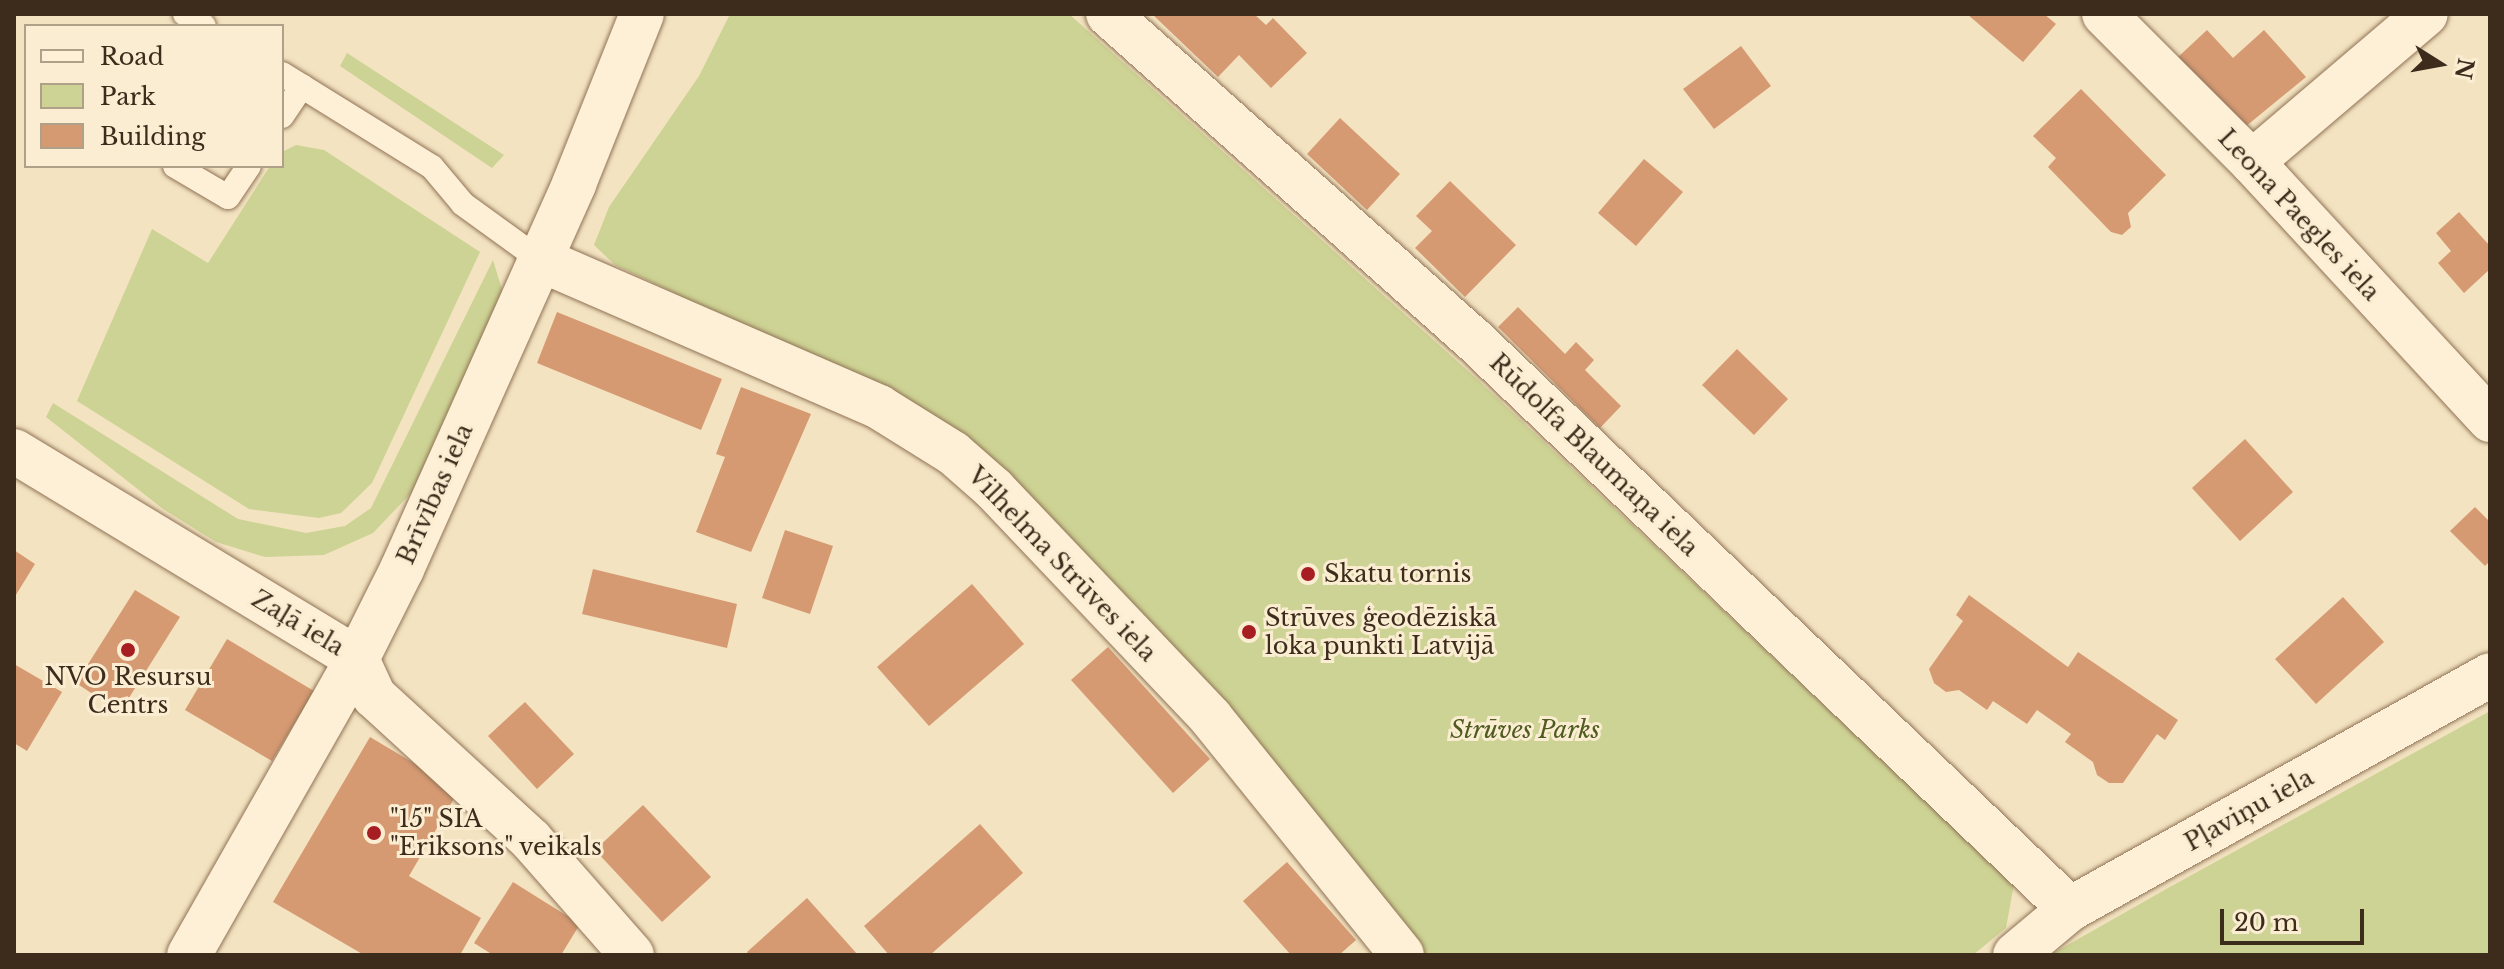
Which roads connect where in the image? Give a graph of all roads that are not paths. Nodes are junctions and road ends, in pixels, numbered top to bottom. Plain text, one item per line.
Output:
1 (642, 14) edge
2 (1108, 14) edge
3 (2104, 14) edge
4 (2426, 14) edge
5 (292, 80) edge
6 (284, 109) edge
7 (2252, 162) junction
8 (178, 168) edge
9 (248, 168) edge
10 (539, 259) junction
11 (2490, 420) edge
12 (14, 451) edge
13 (357, 659) junction
14 (2490, 675) edge
15 (2070, 909) junction
16 (189, 955) edge
17 (632, 955) edge
18 (1402, 955) edge
19 (2015, 955) edge

1 - 10 street, Brīvības iela
2 - 15 street, Rūdolfa Blaumaņa iela
3 - 7 street, Leona Paegles iela
4 - 7 street
5 - 6 lane
5 - 10 lane
7 - 11 street, Leona Paegles iela
8 - 9 lane
10 - 13 street, Brīvības iela
10 - 18 street, Vilhelma Strūves iela
12 - 13 street, Zaļā iela
13 - 16 street, Brīvības iela
13 - 17 street, Zaļā iela
14 - 15 street, Pļaviņu iela
15 - 19 street, Pļaviņu iela

